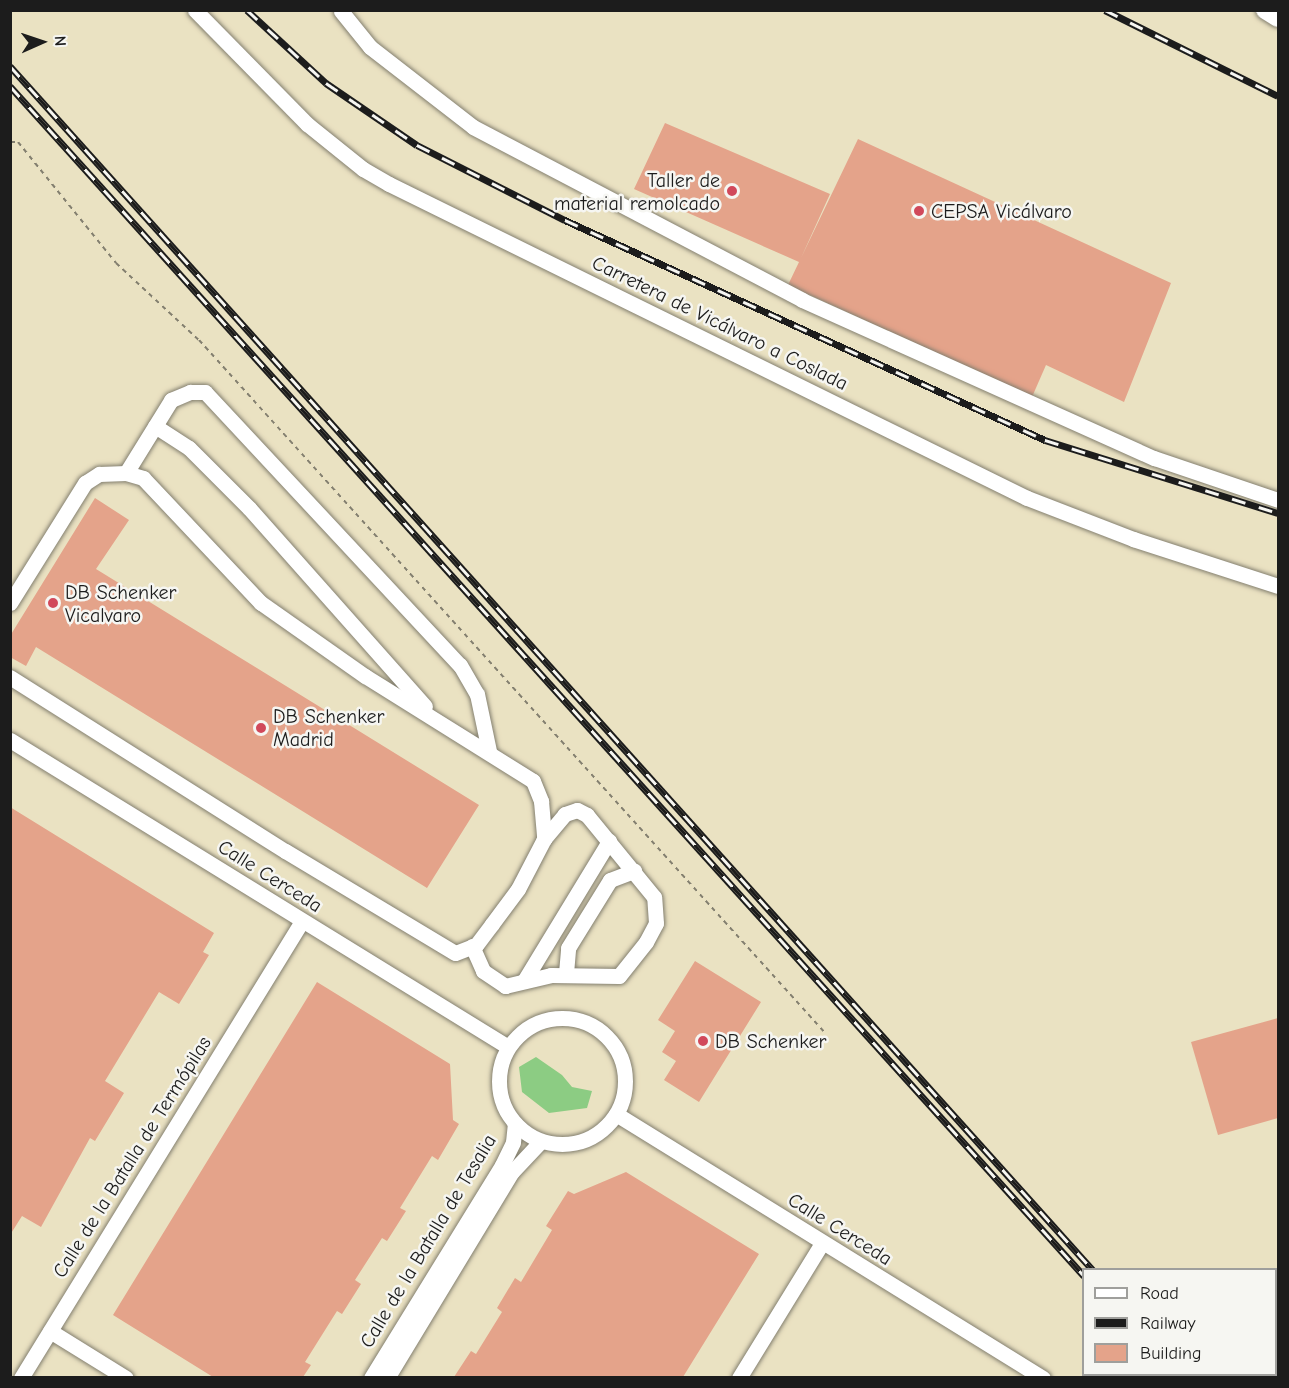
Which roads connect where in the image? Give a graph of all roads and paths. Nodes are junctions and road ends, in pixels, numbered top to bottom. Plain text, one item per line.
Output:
1 (195, 10) edge
2 (1265, 10) edge
3 (341, 11) edge
4 (1278, 18) edge
5 (10, 142) edge
6 (155, 426) junction
7 (126, 473) junction
8 (1278, 500) edge
9 (1278, 586) edge
10 (10, 603) edge
11 (10, 676) edge
12 (437, 719) junction
13 (10, 740) edge
14 (489, 751) junction
15 (544, 839) junction
16 (609, 841) junction
17 (634, 871) junction
18 (302, 921) junction
19 (472, 946) junction
20 (566, 973) junction
21 (524, 981) junction
22 (826, 1034) dead end
23 (508, 1047) junction
24 (616, 1114) junction
25 (515, 1123) junction
26 (541, 1141) junction
27 (822, 1243) junction
28 (50, 1331) junction
29 (21, 1377) edge
30 (126, 1377) edge
31 (371, 1377) edge
32 (387, 1377) edge
33 (739, 1377) edge
34 (1042, 1377) edge

1 - 9 street, Carretera de Vicálvaro a Coslada
2 - 4 main road
3 - 8 street
5 - 22 path
6 - 7 street
6 - 12 street
6 - 14 street
7 - 10 street
7 - 12 street
11 - 19 street
12 - 14 street
13 - 18 street, Calle Cerceda
14 - 15 street
15 - 16 street
15 - 19 street
16 - 17 street
16 - 21 street
17 - 20 street
17 - 20 street
18 - 23 street, Calle Cerceda
18 - 28 street, Calle de la Batalla de Termópilas
19 - 21 street
20 - 21 street
23 - 24 street
23 - 25 street
24 - 26 street
24 - 27 street, Calle Cerceda
25 - 26 street
25 - 31 street, Calle de la Batalla de Tesalia
26 - 32 street, Calle de la Batalla de Tesalia
27 - 33 street
27 - 34 street, Calle Cerceda
28 - 29 street, Calle de la Batalla de Termópilas
28 - 30 street

